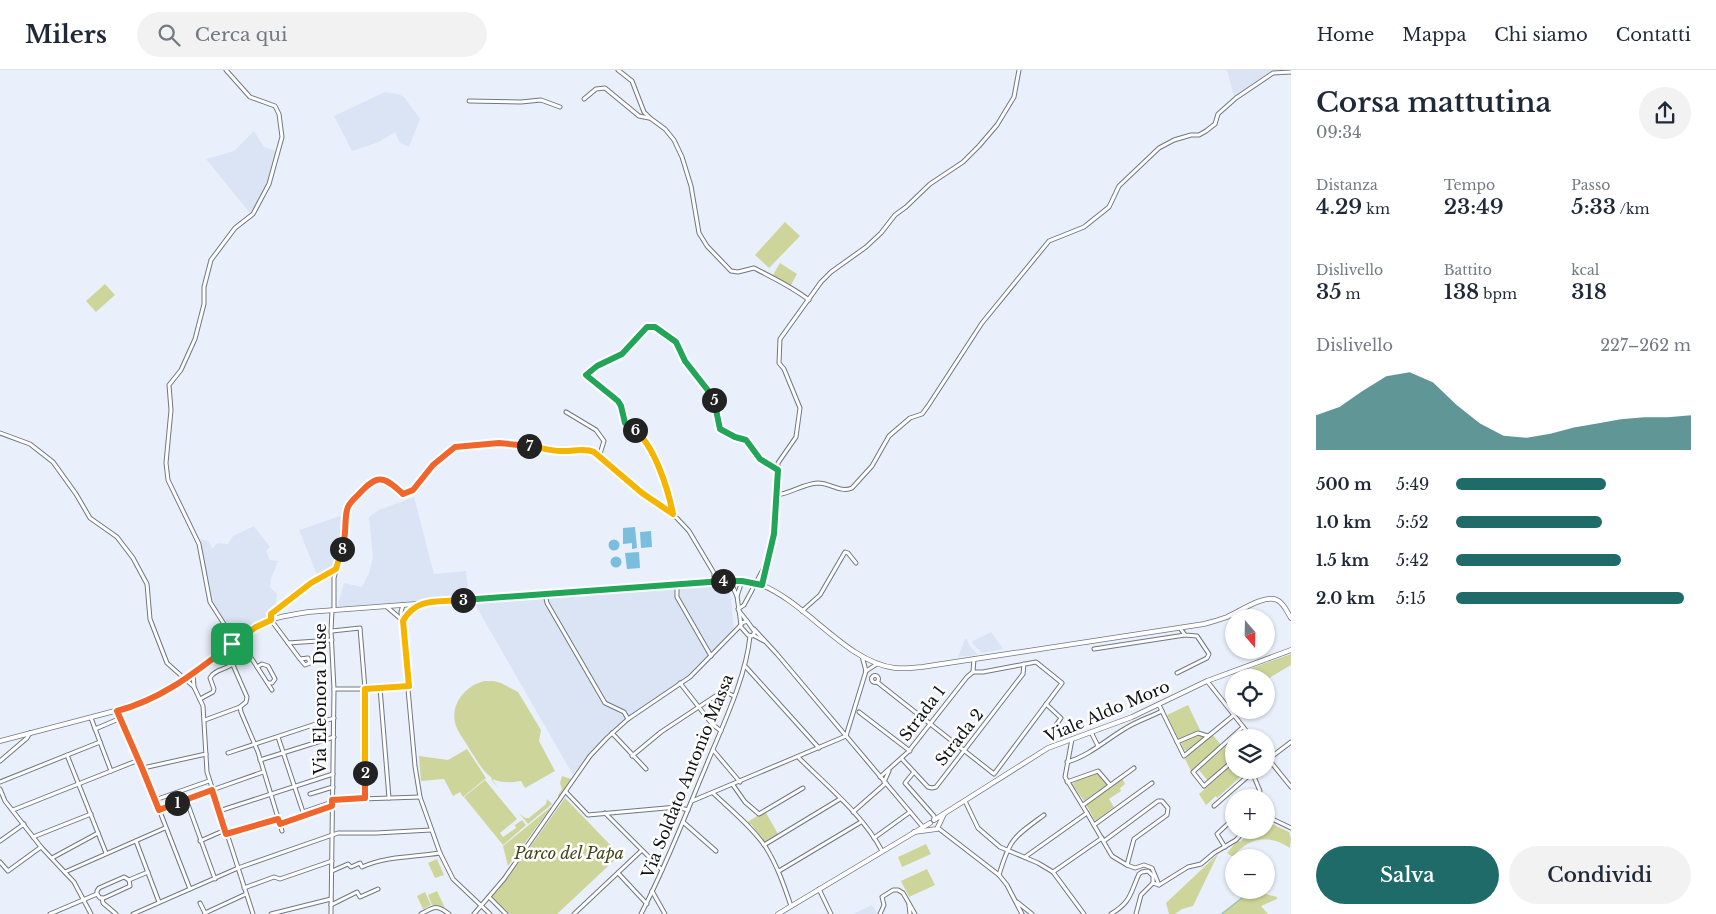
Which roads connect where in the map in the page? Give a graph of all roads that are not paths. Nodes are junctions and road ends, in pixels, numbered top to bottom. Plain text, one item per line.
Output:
1 (226, 70) edge
2 (618, 70) edge
3 (1019, 70) edge
4 (1291, 72) edge
5 (584, 99) dead end
6 (469, 101) dead end
7 (560, 107) dead end
8 (650, 118) junction
9 (809, 300) junction
10 (566, 412) dead end
11 (0, 433) edge
12 (599, 457) junction
13 (778, 470) junction
14 (776, 495) junction
15 (673, 514) junction
16 (767, 563) junction
17 (856, 563) dead end
18 (336, 569) junction
19 (730, 581) junction
20 (742, 581) junction
21 (714, 582) junction
22 (677, 584) junction
23 (758, 584) junction
24 (545, 594) junction
25 (737, 596) junction
26 (421, 603) junction
27 (403, 605) junction
28 (386, 606) junction
29 (738, 609) junction
30 (333, 610) junction
31 (802, 610) junction
32 (1291, 618) edge
33 (271, 620) junction
34 (403, 621) junction
35 (747, 622) junction
36 (740, 625) junction
37 (1180, 628) junction
38 (754, 629) junction
39 (331, 631) junction
40 (744, 631) junction
41 (732, 634) junction
42 (1185, 634) junction
43 (752, 636) junction
44 (239, 639) junction
45 (332, 640) junction
46 (287, 643) junction
47 (232, 644) junction
48 (768, 644) junction
49 (1291, 646) edge
50 (226, 649) junction
51 (1094, 649) dead end
52 (1288, 650) edge
53 (248, 652) junction
54 (711, 656) junction
55 (862, 656) junction
56 (300, 659) dead end
57 (974, 659) junction
58 (233, 664) junction
59 (877, 664) junction
60 (1024, 664) junction
61 (745, 666) junction
62 (257, 667) junction
63 (866, 671) junction
64 (973, 672) junction
65 (193, 673) junction
66 (1177, 673) dead end
67 (185, 679) junction
68 (1207, 681) junction
69 (267, 682) junction
70 (877, 682) dead end
71 (680, 683) junction
72 (409, 686) junction
73 (194, 687) junction
74 (380, 688) junction
75 (365, 689) junction
76 (272, 690) dead end
77 (334, 690) junction
78 (734, 696) junction
79 (200, 699) junction
80 (1046, 704) junction
81 (1225, 704) edge
82 (1159, 705) junction
83 (699, 706) junction
84 (240, 707) junction
85 (117, 711) junction
86 (1162, 711) junction
87 (859, 712) dead end
88 (91, 718) junction
89 (121, 718) junction
90 (334, 718) junction
91 (628, 719) junction
92 (1229, 719) edge
93 (1237, 719) edge
94 (205, 720) junction
95 (930, 724) junction
96 (1056, 725) dead end
97 (1243, 727) edge
98 (95, 729) junction
99 (721, 731) junction
100 (1091, 732) junction
101 (30, 733) junction
102 (612, 733) junction
103 (846, 736) junction
104 (1208, 736) junction
105 (278, 737) junction
106 (334, 737) junction
107 (1072, 739) junction
108 (0, 741) edge
109 (100, 742) junction
110 (1178, 742) junction
111 (1291, 742) edge
112 (1225, 743) edge
113 (255, 744) junction
114 (1098, 746) junction
115 (819, 748) junction
116 (712, 750) junction
117 (965, 750) junction
118 (910, 751) junction
119 (228, 753) dead end
120 (283, 753) junction
121 (1275, 753) edge
122 (206, 754) junction
123 (67, 755) junction
124 (632, 756) junction
125 (798, 757) junction
126 (902, 759) junction
127 (139, 760) junction
128 (260, 760) junction
129 (0, 761) edge
130 (1068, 762) junction
131 (142, 768) junction
132 (1134, 768) dead end
133 (1225, 768) edge
134 (1275, 768) edge
135 (646, 769) dead end
136 (889, 770) junction
137 (111, 771) junction
138 (263, 772) junction
139 (914, 772) junction
140 (333, 774) junction
141 (994, 774) junction
142 (880, 777) junction
143 (999, 779) junction
144 (1244, 779) edge
145 (209, 781) junction
146 (0, 782) edge
147 (740, 782) junction
148 (1067, 782) junction
149 (885, 783) junction
150 (1152, 783) dead end
151 (78, 784) junction
152 (733, 785) junction
153 (1110, 785) junction
154 (294, 786) junction
155 (1291, 787) edge
156 (332, 788) junction
157 (803, 788) dead end
158 (0, 789) edge
159 (212, 790) junction
160 (566, 792) junction
161 (713, 793) junction
162 (270, 794) junction
163 (310, 794) dead end
164 (1, 796) edge
165 (420, 797) junction
166 (365, 798) junction
167 (389, 798) junction
168 (186, 799) junction
169 (840, 799) junction
170 (155, 800) junction
171 (965, 801) junction
172 (332, 802) junction
173 (692, 802) junction
174 (1083, 805) junction
175 (1214, 806) dead end
176 (13, 810) junction
177 (159, 810) junction
178 (688, 810) junction
179 (219, 811) junction
180 (852, 812) junction
181 (910, 812) junction
182 (946, 812) junction
183 (605, 813) junction
184 (1087, 813) junction
185 (91, 814) junction
186 (303, 814) junction
187 (1044, 815) dead end
188 (1275, 820) edge
189 (933, 821) junction
190 (1291, 821) edge
191 (279, 822) junction
192 (683, 822) junction
193 (861, 822) junction
194 (24, 824) junction
195 (1094, 825) junction
196 (1285, 825) junction
197 (922, 826) junction
198 (1225, 826) edge
199 (937, 827) junction
200 (166, 828) junction
201 (1291, 828) edge
202 (431, 830) junction
203 (282, 831) dead end
204 (226, 832) junction
205 (912, 832) junction
206 (98, 833) junction
207 (332, 836) junction
208 (33, 837) junction
209 (874, 838) junction
210 (1103, 839) junction
211 (1237, 839) edge
212 (136, 841) junction
213 (200, 841) junction
214 (0, 842) edge
215 (764, 845) junction
216 (41, 847) junction
217 (1225, 847) junction
218 (1006, 850) junction
219 (642, 851) junction
220 (882, 851) junction
221 (716, 852) dead end
222 (106, 853) junction
223 (440, 853) junction
224 (1025, 857) junction
225 (52, 858) junction
226 (332, 861) junction
227 (0, 862) edge
228 (1127, 866) junction
229 (238, 868) junction
230 (662, 870) junction
231 (332, 871) junction
232 (65, 872) junction
233 (148, 872) junction
234 (779, 872) junction
235 (1053, 872) junction
236 (618, 873) junction
237 (999, 875) junction
238 (215, 879) junction
239 (129, 880) junction
240 (1153, 883) junction
241 (1158, 885) junction
242 (244, 888) junction
243 (190, 889) junction
244 (378, 889) dead end
245 (819, 889) junction
246 (652, 891) junction
247 (98, 894) junction
248 (246, 894) junction
249 (489, 897) junction
250 (102, 898) junction
251 (332, 899) junction
252 (1014, 899) junction
253 (84, 900) junction
254 (159, 902) junction
255 (200, 903) dead end
256 (646, 904) junction
257 (909, 904) junction
258 (331, 905) junction
259 (481, 906) junction
260 (791, 906) junction
261 (205, 913) edge
262 (50, 914) edge
263 (91, 914) edge
264 (116, 914) edge
265 (135, 914) edge
266 (252, 914) edge
267 (271, 914) edge
268 (331, 914) edge
269 (421, 914) edge
270 (449, 914) edge
271 (474, 914) edge
272 (490, 914) edge
273 (506, 914) edge
274 (574, 914) edge
275 (641, 914) edge
276 (665, 914) edge
277 (778, 914) edge
278 (832, 914) edge
279 (880, 914) edge
280 (910, 914) edge
281 (915, 914) edge
282 (1022, 914) edge
283 (1032, 914) edge
284 (1084, 914) edge
285 (1111, 914) edge
286 (1136, 914) edge

1 - 47 street
2 - 8 street
3 - 9 street
4 - 14 street
5 - 8 street
6 - 7 street
8 - 9 street
9 - 13 street
10 - 12 street
11 - 67 street
12 - 15 street
12 - 18 street, Via Eleonora Duse
13 - 14 street
13 - 15 street
14 - 16 street
15 - 21 street
16 - 23 street
16 - 29 street
17 - 31 street
18 - 30 street, Via Eleonora Duse
18 - 33 street
19 - 20 main road
19 - 21 main road
19 - 25 street
20 - 23 main road
20 - 25 street
21 - 22 main road
22 - 24 main road
22 - 54 street
23 - 31 main road
24 - 26 main road
24 - 91 street
25 - 29 street
26 - 27 main road
26 - 34 street
27 - 28 main road
27 - 34 street
28 - 30 main road
28 - 34 street
29 - 35 street
29 - 36 street
30 - 33 main road
30 - 39 street, Via Eleonora Duse
31 - 55 main road
32 - 37 main road
33 - 44 main road
33 - 46 street
34 - 72 street
35 - 36 street
35 - 38 street
36 - 40 street
36 - 41 street
37 - 42 street
37 - 57 main road
38 - 43 street, Via Soldato Antonio Massa
38 - 48 street
39 - 45 street, Via Eleonora Duse
39 - 75 street
40 - 41 street
40 - 43 street
41 - 54 street
42 - 51 street
42 - 66 street
43 - 48 street
43 - 61 street, Via Soldato Antonio Massa
44 - 47 main road
44 - 53 street
45 - 46 street
45 - 77 street, Via Eleonora Duse
46 - 56 street
47 - 50 main road
48 - 103 street
49 - 52 main road, Viale Aldo Moro
50 - 58 street
50 - 65 main road
52 - 68 main road, Viale Aldo Moro
53 - 58 street
53 - 62 street
54 - 71 street
55 - 59 main road
55 - 63 street
57 - 59 main road
57 - 64 street
58 - 79 street
58 - 84 street
59 - 63 street
60 - 64 street
60 - 80 street
60 - 117 street, Strada 2
61 - 78 street, Via Soldato Antonio Massa
61 - 115 street
62 - 69 street
62 - 69 street
63 - 103 street
64 - 95 street, Strada 1
65 - 67 main road
65 - 73 street
67 - 73 street
67 - 85 main road
68 - 81 street
68 - 82 main road, Viale Aldo Moro
69 - 76 street
70 - 95 street
71 - 83 street
71 - 91 street
72 - 74 street
72 - 165 street
73 - 79 street
74 - 75 street
74 - 167 street
75 - 77 street
75 - 166 street
77 - 90 street, Via Eleonora Duse
78 - 83 street
78 - 99 street, Via Soldato Antonio Massa
79 - 94 street
80 - 96 street
80 - 141 street
82 - 86 street
82 - 100 main road, Viale Aldo Moro
83 - 99 street
83 - 124 street
84 - 94 street
84 - 113 street
85 - 88 main road
85 - 89 street
86 - 110 street
86 - 114 street
87 - 118 street
88 - 98 street
88 - 101 main road
89 - 98 street
89 - 127 street
90 - 105 street
90 - 106 street, Via Eleonora Duse
91 - 102 street
92 - 104 street
93 - 97 street
94 - 122 street
95 - 117 street
95 - 118 street, Strada 1
98 - 109 street
99 - 116 street, Via Soldato Antonio Massa
100 - 107 main road, Viale Aldo Moro
100 - 114 street
101 - 108 main road
101 - 129 street
102 - 124 street
102 - 160 street
103 - 115 street
103 - 142 street
104 - 110 street
104 - 110 street
105 - 113 street
105 - 120 street
106 - 120 street
106 - 140 street, Via Eleonora Duse
107 - 130 street
107 - 143 main road, Viale Aldo Moro
109 - 123 street
109 - 137 street
111 - 121 street
112 - 133 street
113 - 119 street
113 - 128 street
114 - 130 street
115 - 125 street
116 - 147 street
116 - 173 street, Via Soldato Antonio Massa
117 - 139 street, Strada 2
117 - 141 street
118 - 126 street, Strada 1
120 - 128 street
120 - 154 street
122 - 131 street
122 - 145 street
123 - 146 street
123 - 151 street
124 - 135 street
125 - 147 street
125 - 169 street
126 - 136 street, Strada 1
126 - 139 street, Strada 2
127 - 131 street
127 - 137 street
128 - 138 street
130 - 148 street
131 - 170 street
132 - 153 street
134 - 155 street
136 - 142 street, Strada 1
136 - 149 street
137 - 151 street
138 - 159 street
138 - 162 street
139 - 189 street
140 - 154 street
140 - 156 street, Via Eleonora Duse
141 - 143 main road
142 - 149 street
143 - 171 main road, Viale Aldo Moro
144 - 175 street
145 - 159 street
145 - 170 street
147 - 152 street
148 - 153 street
148 - 174 street
149 - 180 street
149 - 181 street
150 - 195 street
151 - 176 street
151 - 185 street
152 - 157 street
152 - 161 street
153 - 174 street
154 - 162 street
154 - 186 street
156 - 163 street, Via Eleonora Duse
156 - 172 street, Via Eleonora Duse
158 - 164 street
159 - 168 street
159 - 179 street
160 - 183 street
160 - 249 street
161 - 173 street
161 - 215 street
162 - 179 street
162 - 191 street
164 - 176 street
165 - 167 street
165 - 202 street
166 - 167 street
166 - 172 street
168 - 177 street
168 - 213 street
169 - 180 street
169 - 215 street
170 - 177 street
171 - 182 main road, Viale Aldo Moro
171 - 218 street
172 - 186 street
172 - 207 street, Via Eleonora Duse
173 - 178 street, Via Soldato Antonio Massa
174 - 184 street
176 - 194 street
177 - 200 street
178 - 183 street
178 - 192 street, Via Soldato Antonio Massa
179 - 204 street
180 - 193 street
181 - 197 street
181 - 209 street
182 - 189 main road, Viale Aldo Moro
182 - 199 main road, Viale Aldo Moro
183 - 219 street
184 - 195 street
184 - 224 street
185 - 206 street
185 - 208 street
186 - 191 street
187 - 218 street
188 - 196 street
189 - 197 main road, Viale Aldo Moro
189 - 199 main road
189 - 199 main road
190 - 196 street
191 - 203 street
191 - 204 street
192 - 221 street
192 - 230 street, Via Soldato Antonio Massa
193 - 209 street
193 - 234 street
194 - 208 street
194 - 214 street
195 - 210 street
196 - 201 street
197 - 205 main road, Viale Aldo Moro
198 - 217 street
199 - 205 main road, Viale Aldo Moro
199 - 237 street
200 - 212 street
200 - 243 street
202 - 207 street
202 - 223 street
204 - 213 street
204 - 229 street
205 - 220 main road, Viale Aldo Moro
206 - 222 street
206 - 225 street
207 - 226 street, Via Eleonora Duse
207 - 229 street
208 - 216 street
209 - 220 street
210 - 228 street
210 - 228 street
210 - 235 street
211 - 217 street
212 - 222 street
212 - 233 street
213 - 238 street
215 - 234 street
216 - 225 street
216 - 227 street
217 - 241 street
218 - 224 street
218 - 237 street
219 - 230 street
219 - 236 street
220 - 245 main road, Viale Aldo Moro
222 - 232 street
223 - 231 street
223 - 259 street
224 - 235 street
225 - 232 street
226 - 231 street, Via Eleonora Duse
226 - 242 street
228 - 241 street
229 - 238 street
229 - 242 street
230 - 246 street, Via Soldato Antonio Massa
231 - 251 street, Via Eleonora Duse
232 - 253 street
233 - 239 street
233 - 254 street
234 - 260 street
235 - 284 street
236 - 256 street
236 - 274 street
237 - 252 street
238 - 243 street
239 - 247 street
239 - 250 street
240 - 241 street
240 - 285 street
240 - 286 street
242 - 248 street
243 - 254 street
244 - 258 street
245 - 260 main road, Viale Aldo Moro
245 - 278 street
246 - 256 street, Via Soldato Antonio Massa
246 - 276 street
247 - 250 street
247 - 253 street
248 - 261 street
248 - 266 street
249 - 259 street
249 - 273 street
250 - 264 street
251 - 258 street, Via Eleonora Duse
251 - 267 street
252 - 282 street
252 - 283 street
253 - 262 street
253 - 263 street
254 - 265 street
255 - 261 street
256 - 275 street, Via Soldato Antonio Massa
257 - 279 street
257 - 280 street
257 - 281 street
258 - 268 street, Via Eleonora Duse
259 - 271 street
259 - 272 street
260 - 277 main road, Viale Aldo Moro
269 - 270 street

